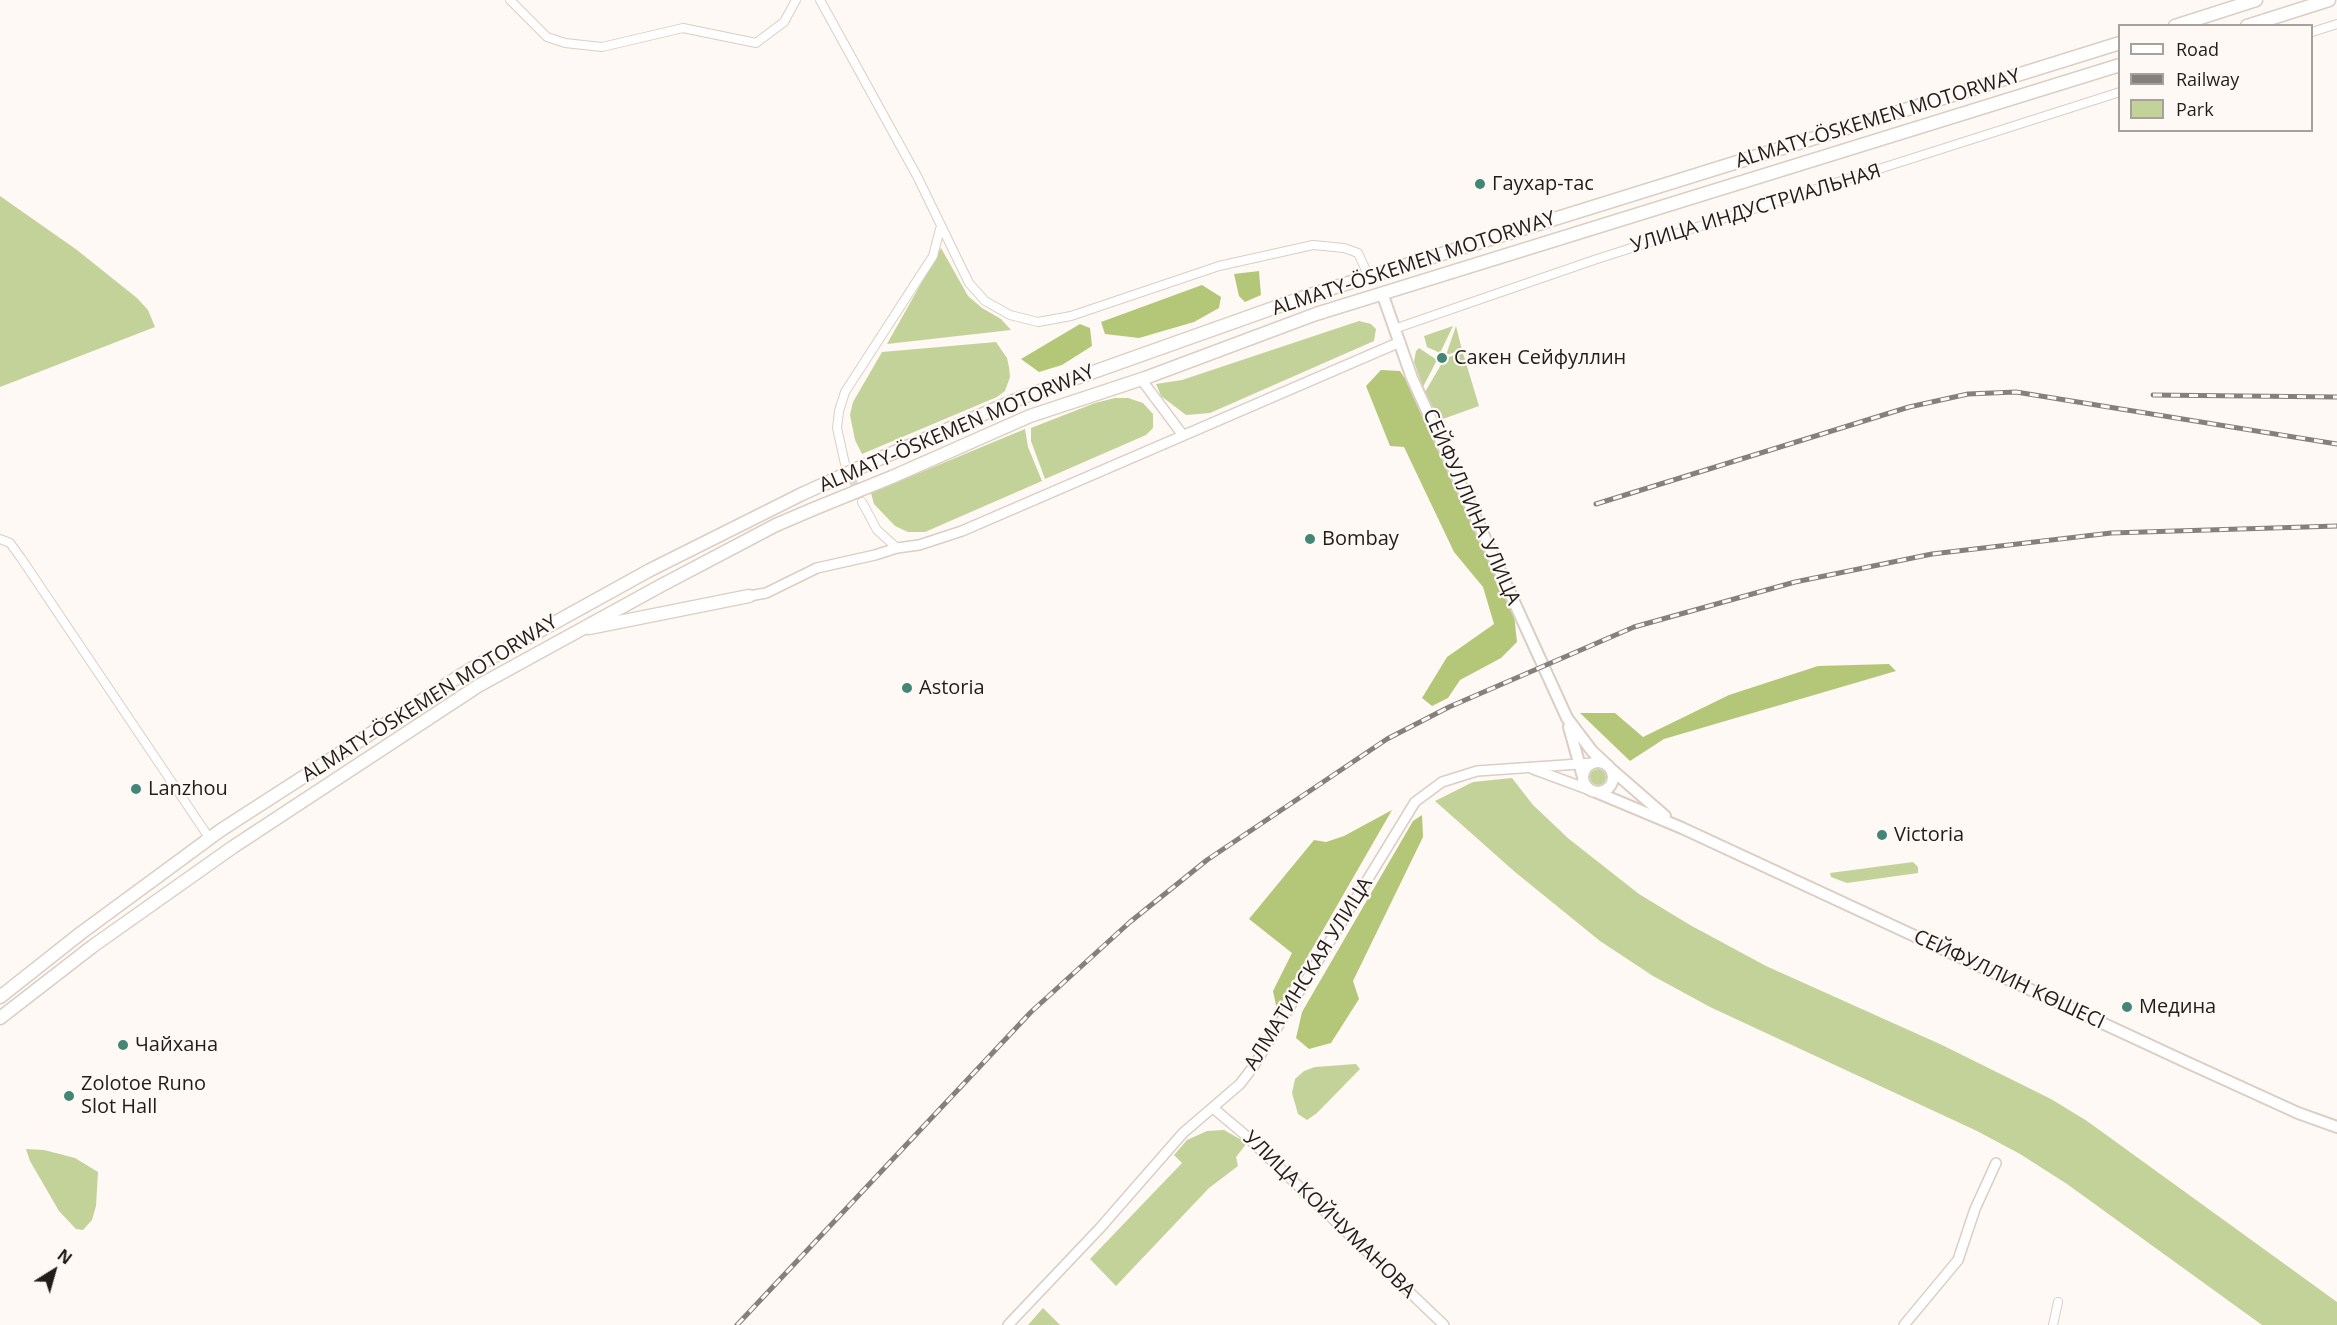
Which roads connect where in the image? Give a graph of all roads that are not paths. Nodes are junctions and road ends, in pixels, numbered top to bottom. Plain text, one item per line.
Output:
1 (510, 0) edge
2 (796, 0) edge
3 (820, 0) edge
4 (2256, 0) edge
5 (2329, 0) edge
6 (2181, 24) edge
7 (2253, 24) edge
8 (2337, 24) edge
9 (2313, 32) edge
10 (2118, 44) edge
11 (2118, 66) edge
12 (2118, 93) edge
13 (940, 227) junction
14 (1369, 277) junction
15 (1382, 294) junction
16 (1394, 328) junction
17 (1400, 342) junction
18 (1141, 379) junction
19 (1182, 434) junction
20 (845, 464) tunnel mouth
21 (862, 502) tunnel mouth
22 (0, 539) edge
23 (897, 548) junction
24 (749, 596) joint
25 (582, 629) junction
26 (1567, 718) junction
27 (1578, 763) junction
28 (1594, 763) junction
29 (1525, 767) junction
30 (1609, 767) junction
31 (1583, 777) junction
32 (1593, 791) junction
33 (1682, 828) junction
34 (210, 839) junction
35 (0, 997) edge
36 (0, 1018) edge
37 (1213, 1108) junction
38 (2337, 1127) edge
39 (1996, 1163) dead end
40 (2058, 1302) dead end
41 (1008, 1325) edge
42 (1444, 1325) edge
43 (1904, 1325) edge
44 (2053, 1325) edge

1 - 2 street
3 - 13 street
4 - 6 highway
5 - 7 highway
8 - 9 street
10 - 14 highway, ALMATY-ÖSKEMEN MOTORWAY
11 - 15 highway, ALMATY-ÖSKEMEN MOTORWAY
12 - 16 street, УЛИЦА ИНДУСТРИАЛЬНАЯ
13 - 14 street
13 - 20 street
14 - 34 highway, ALMATY-ÖSKEMEN MOTORWAY, bridge
15 - 16 main road, СЕЙФУЛЛИНА УЛИЦА
15 - 18 highway, ALMATY-ÖSKEMEN MOTORWAY
16 - 17 main road, СЕЙФУЛЛИНА УЛИЦА
17 - 19 street
17 - 26 main road, СЕЙФУЛЛИНА УЛИЦА
18 - 19 street
18 - 25 highway, ALMATY-ÖSKEMEN MOTORWAY, bridge
19 - 23 street
21 - 23 street
22 - 34 street
23 - 24 street
24 - 25 highway
25 - 36 highway, ALMATY-ÖSKEMEN MOTORWAY
26 - 27 main road
26 - 30 main road
27 - 28 street, АЛМАТИНСКАЯ УЛИЦА
27 - 29 street, АЛМАТИНСКАЯ УЛИЦА
27 - 31 main road
28 - 30 main road
28 - 31 main road
29 - 32 street
29 - 37 street, АЛМАТИНСКАЯ УЛИЦА
30 - 32 main road
30 - 33 main road
31 - 32 main road
32 - 33 main road
33 - 38 main road, СЕЙФУЛЛИН КӨШЕСІ
34 - 35 highway, ALMATY-ÖSKEMEN MOTORWAY
37 - 41 street, АЛМАТИНСКАЯ УЛИЦА
37 - 42 street, УЛИЦА КОЙЧУМАНОВА
39 - 43 street
40 - 44 street

